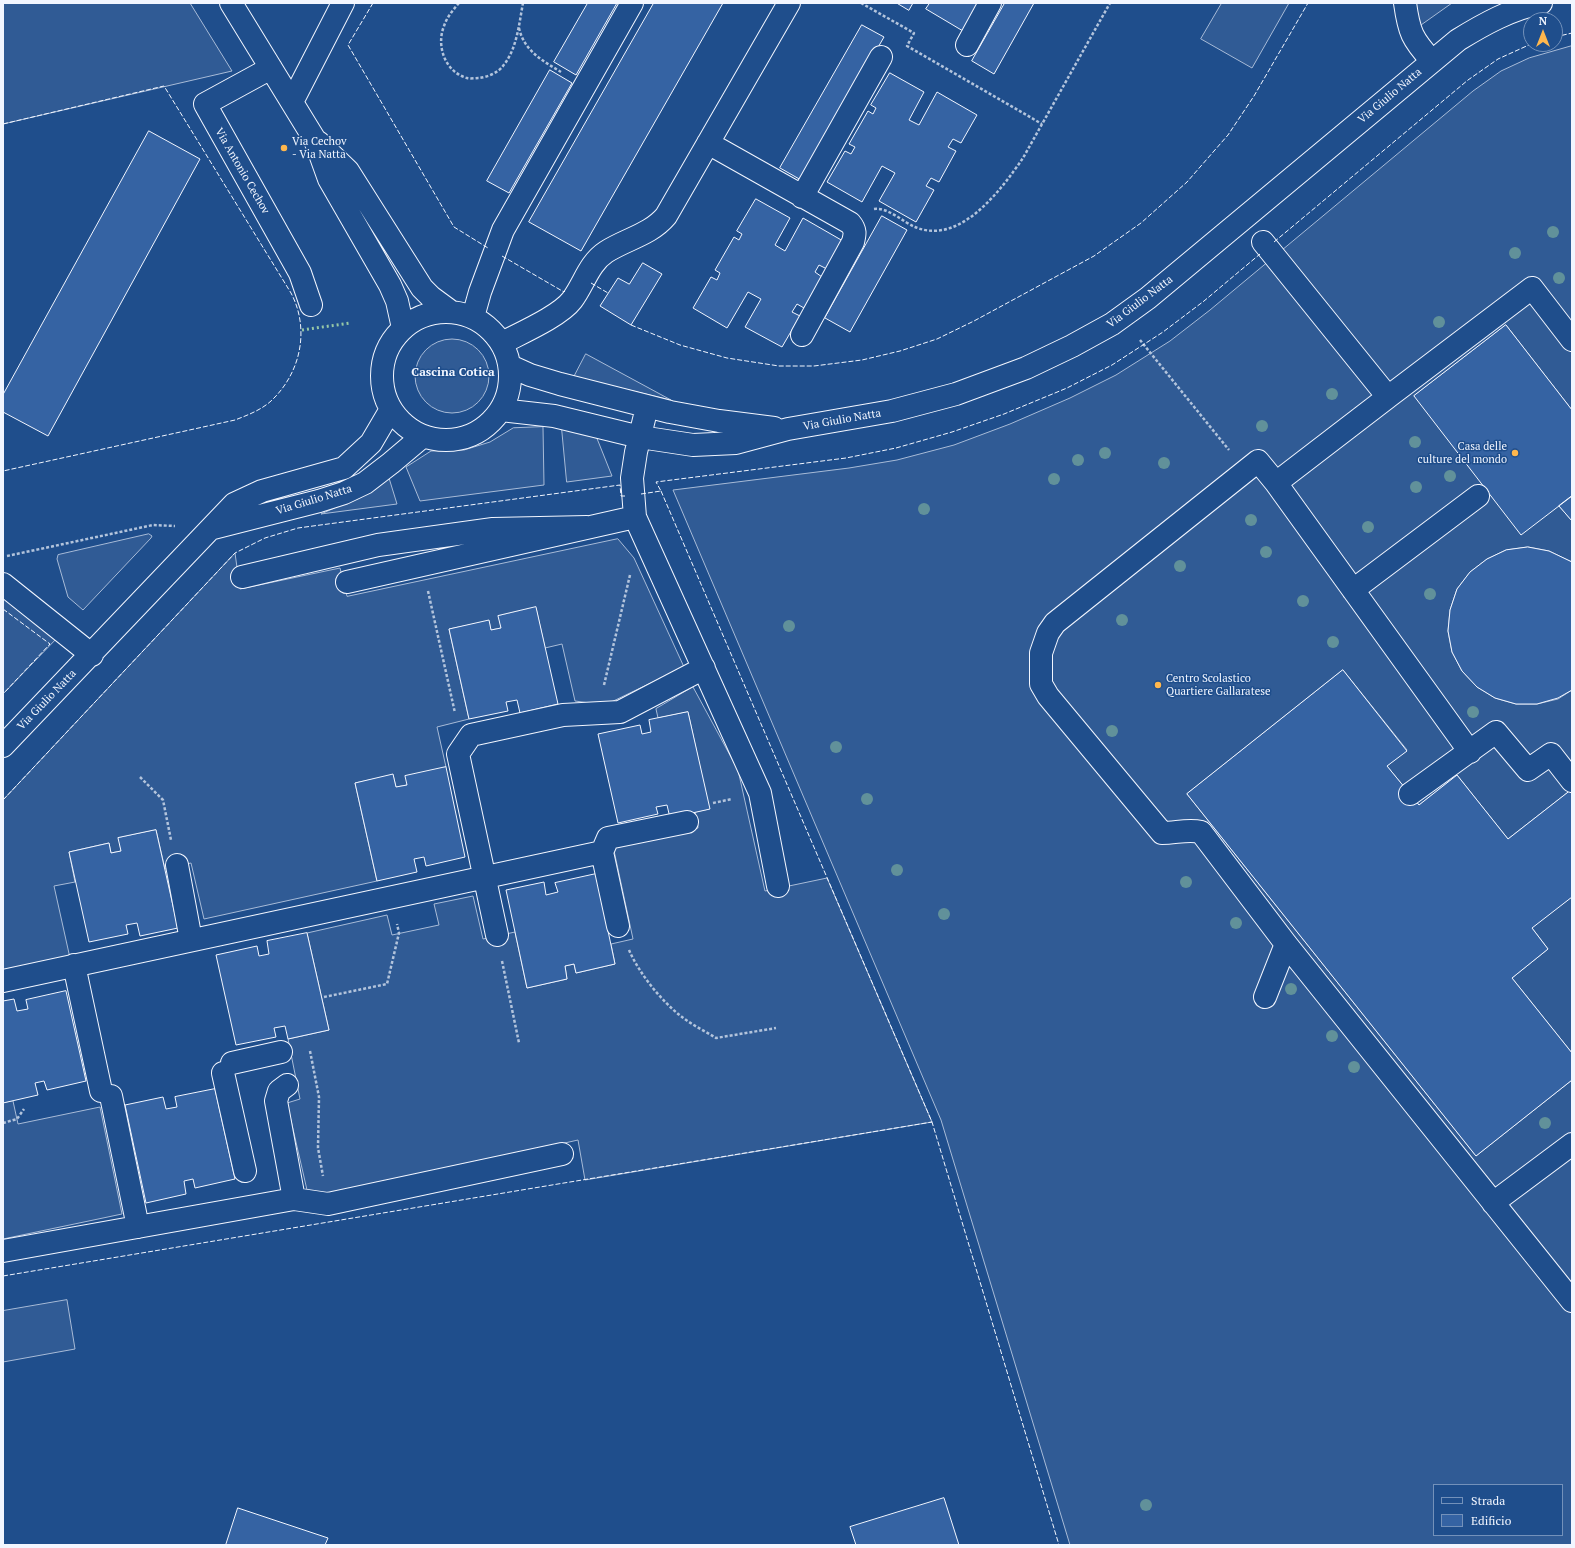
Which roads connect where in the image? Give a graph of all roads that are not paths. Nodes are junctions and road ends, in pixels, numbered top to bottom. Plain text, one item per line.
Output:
1 (230, 3) edge
2 (343, 3) edge
3 (632, 3) edge
4 (789, 3) edge
5 (990, 3) edge
6 (1405, 3) edge
7 (1541, 3) edge
8 (967, 45) dead end
9 (882, 57) dead end
10 (1432, 61) junction
11 (271, 68) junction
12 (292, 102) junction
13 (316, 140) junction
14 (708, 143) junction
15 (802, 196) junction
16 (1263, 242) dead end
17 (311, 305) dead end
18 (450, 312) junction
19 (473, 317) junction
20 (403, 328) junction
21 (802, 335) dead end
22 (1572, 340) edge
23 (502, 343) junction
24 (510, 366) junction
25 (1388, 397) junction
26 (647, 407) junction
27 (391, 409) junction
28 (501, 410) junction
29 (788, 429) junction
30 (423, 436) junction
31 (640, 437) junction
32 (1276, 483) junction
33 (1478, 496) dead end
34 (635, 517) junction
35 (587, 527) junction
36 (213, 528) junction
37 (242, 577) dead end
38 (347, 582) dead end
39 (3, 584) edge
40 (1353, 590) junction
41 (92, 655) junction
42 (704, 668) junction
43 (3, 746) edge
44 (1470, 752) junction
45 (1572, 781) edge
46 (1410, 794) dead end
47 (687, 822) dead end
48 (602, 852) junction
49 (177, 866) road end
50 (484, 877) junction
51 (778, 886) dead end
52 (618, 926) road end
53 (497, 935) road end
54 (191, 940) junction
55 (1286, 944) junction
56 (74, 965) junction
57 (3, 981) edge
58 (1265, 997) dead end
59 (281, 1052) road end
60 (287, 1085) dead end
61 (1572, 1144) edge
62 (562, 1154) dead end
63 (245, 1171) dead end
64 (292, 1191) junction
65 (1493, 1202) junction
66 (138, 1227) junction
67 (3, 1251) edge
68 (1572, 1301) edge

1 - 11 street
2 - 12 street
3 - 19 street
4 - 14 street
5 - 8 street
6 - 10 street, Via Giulio Natta
7 - 10 street, Via Giulio Natta
9 - 15 street
10 - 29 street, Via Giulio Natta
11 - 12 street
11 - 17 street, Via Antonio Cechov
12 - 13 street
13 - 18 street
13 - 20 street
14 - 15 street
14 - 23 street
15 - 21 street
16 - 25 street
18 - 19 street
18 - 20 street
19 - 23 street
20 - 27 street
22 - 25 street
23 - 24 street
24 - 26 street, Via Giulio Natta
24 - 28 street
25 - 32 street
26 - 29 street, Via Giulio Natta
26 - 31 street
27 - 30 street
27 - 36 street, Via Giulio Natta
28 - 30 street
28 - 31 street, Via Giulio Natta
29 - 31 street, Via Giulio Natta
30 - 36 street, Via Giulio Natta
31 - 34 street
32 - 40 street
32 - 55 street
33 - 40 street
34 - 35 street
34 - 42 street
35 - 37 street
35 - 38 street
36 - 41 street, Via Giulio Natta
39 - 41 street
40 - 44 street
41 - 43 street, Via Giulio Natta
42 - 50 street
42 - 51 street
44 - 45 street
44 - 46 street
47 - 48 street
48 - 50 street
48 - 52 street
49 - 54 street
50 - 53 street
50 - 54 street
54 - 56 street
55 - 58 street
55 - 65 street
56 - 57 street
56 - 66 street
59 - 63 street
60 - 64 street
61 - 65 street
62 - 64 street
64 - 66 street
65 - 68 street
66 - 67 street

